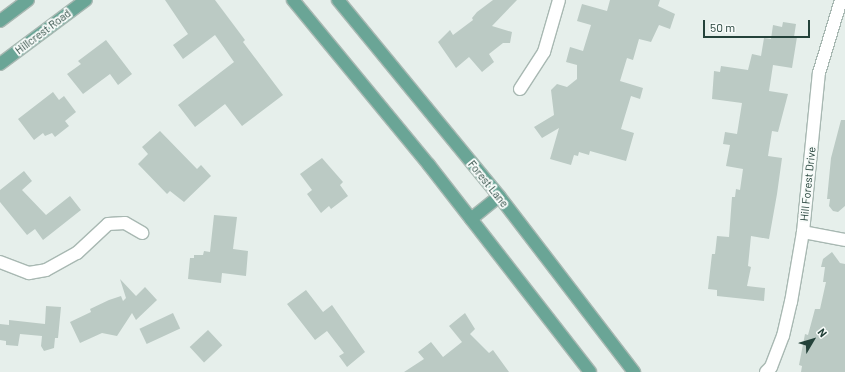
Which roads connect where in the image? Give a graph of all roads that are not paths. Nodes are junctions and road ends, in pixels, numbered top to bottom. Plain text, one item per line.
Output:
1 (28, 0) edge
2 (86, 0) edge
3 (293, 0) edge
4 (338, 0) edge
5 (346, 0) edge
6 (558, 0) edge
7 (841, 0) edge
8 (0, 21) edge
9 (355, 22) junction
10 (0, 64) edge
11 (520, 89) dead end
12 (499, 196) junction
13 (471, 219) junction
14 (803, 232) junction
15 (142, 233) dead end
16 (845, 240) edge
17 (0, 262) edge
18 (769, 370) edge
19 (590, 372) edge
20 (634, 372) edge

1 - 8 main road
2 - 10 main road, Hillcrest Road
3 - 13 main road
4 - 9 main road, Forest Lane
5 - 9 main road
6 - 11 street
7 - 14 street, Hill Forest Drive
9 - 12 main road, Forest Lane
12 - 13 main road
12 - 20 main road, Forest Lane
13 - 19 main road
14 - 16 street
14 - 18 street, Hill Forest Drive
15 - 17 street

